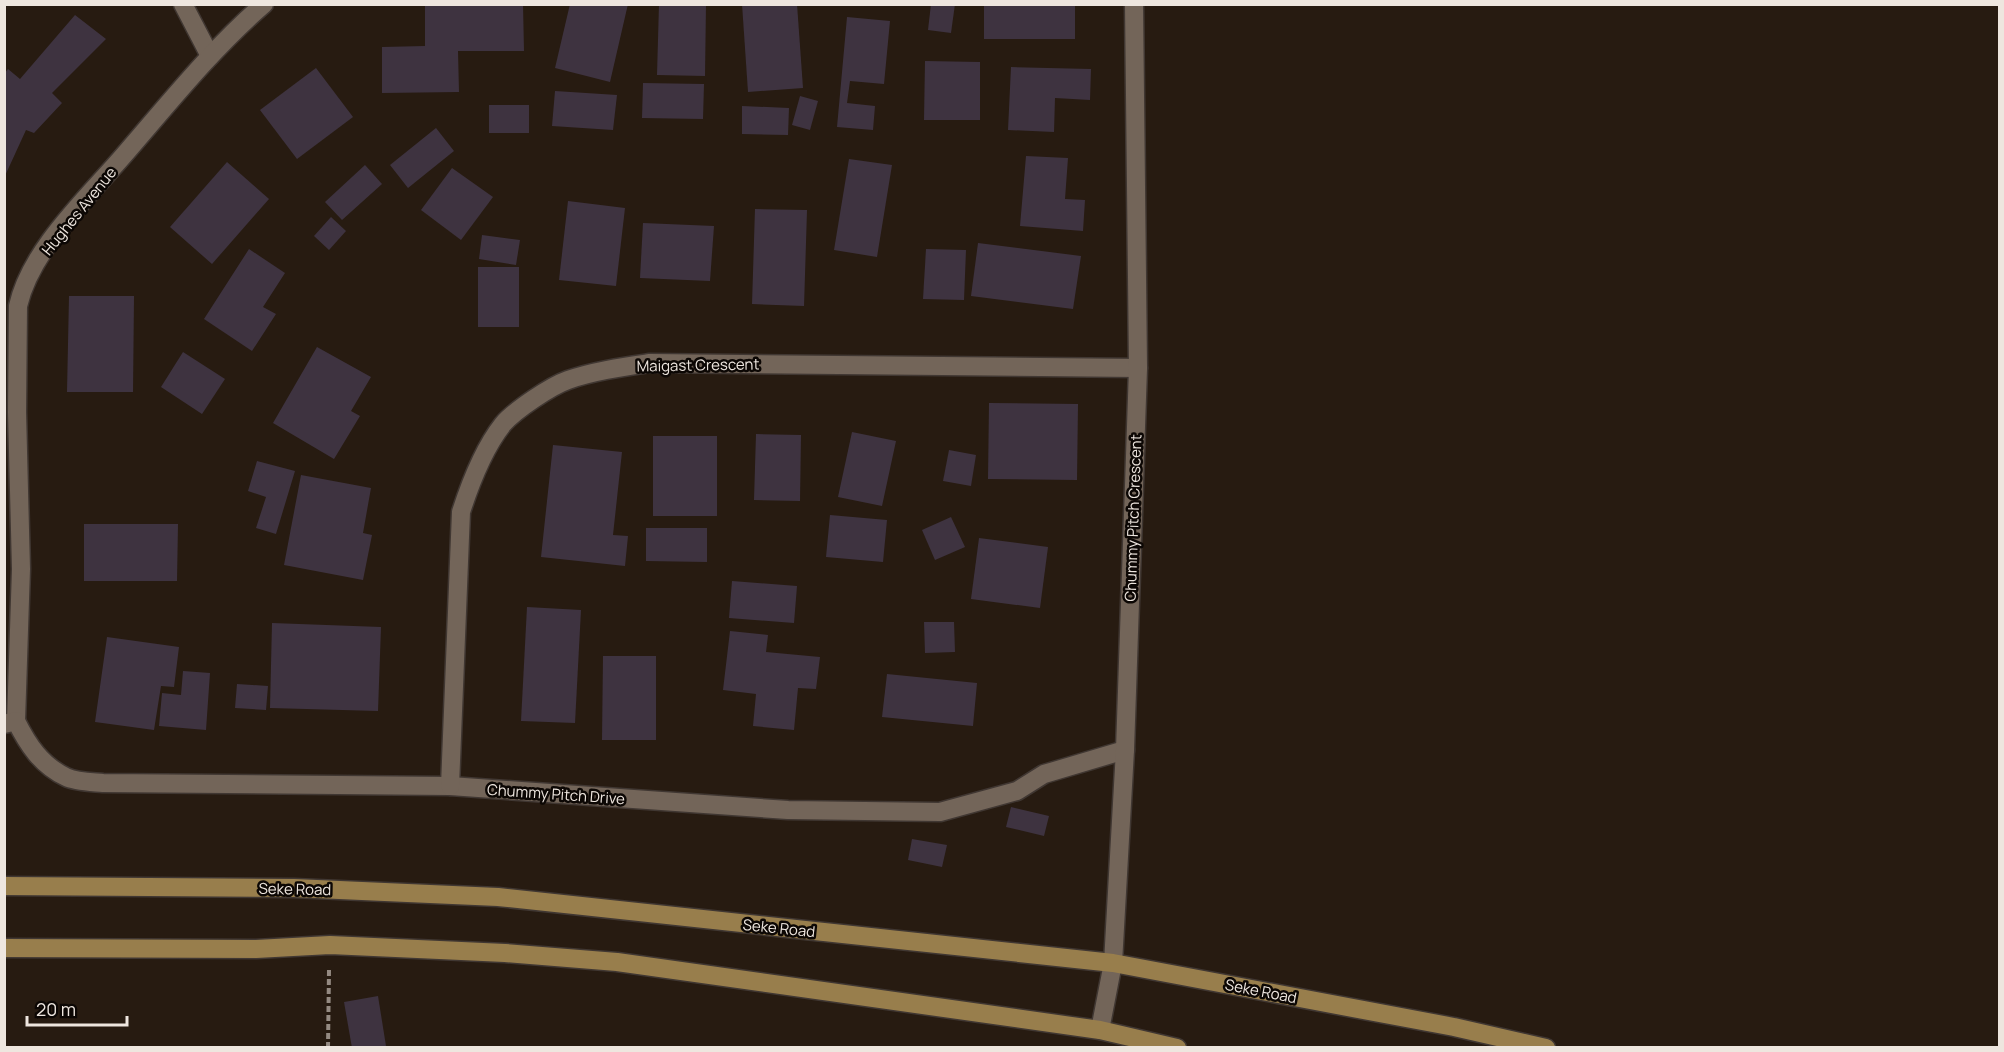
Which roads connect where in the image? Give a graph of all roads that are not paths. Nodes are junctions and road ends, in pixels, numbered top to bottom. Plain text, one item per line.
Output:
1 (183, 4) edge
2 (264, 4) edge
3 (1134, 4) edge
4 (210, 56) junction
5 (1138, 368) junction
6 (10, 412) edge
7 (10, 723) edge
8 (1125, 750) junction
9 (450, 786) junction
10 (4, 886) edge
11 (4, 948) edge
12 (1113, 963) junction
13 (1100, 1030) junction
14 (1177, 1047) edge
15 (1546, 1047) edge

1 - 4 street
2 - 4 street, Hughes Avenue
3 - 5 street, Chummy Pitch Crescent
4 - 6 street, Hughes Avenue
5 - 8 street, Chummy Pitch Crescent
5 - 9 street, Maigast Crescent
6 - 7 street, Hughes Avenue
7 - 9 street, Chummy Pitch Drive
8 - 9 street, Chummy Pitch Drive
8 - 12 street, Chummy Pitch Crescent
10 - 12 main road, Seke Road
11 - 13 main road
12 - 13 street, Chummy Pitch Crescent
12 - 15 main road, Seke Road
13 - 14 main road

